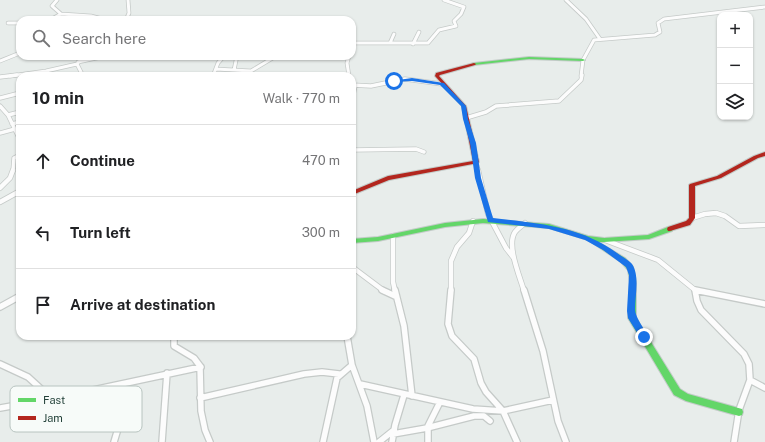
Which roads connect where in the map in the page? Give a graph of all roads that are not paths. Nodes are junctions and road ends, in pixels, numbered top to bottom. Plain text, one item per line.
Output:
1 (57, 0) edge
2 (128, 0) edge
3 (444, 0) edge
4 (566, 0) edge
5 (765, 7) edge
6 (61, 14) junction
7 (57, 16) edge
8 (72, 16) joint
9 (91, 16) edge
10 (128, 16) edge
11 (8, 22) dead end
12 (16, 23) edge
13 (419, 32) dead end
14 (394, 34) dead end
15 (600, 39) junction
16 (390, 43) junction
17 (414, 44) junction
18 (356, 45) edge
19 (16, 54) edge
20 (80, 60) edge
21 (89, 60) edge
22 (221, 60) edge
23 (235, 60) edge
24 (269, 60) edge
25 (347, 60) edge
26 (583, 60) junction
27 (0, 62) edge
28 (77, 63) junction
29 (216, 69) junction
30 (234, 70) junction
31 (251, 71) joint
32 (38, 72) edge
33 (81, 72) edge
34 (215, 72) edge
35 (347, 72) edge
36 (16, 75) edge
37 (0, 77) edge
38 (442, 84) junction
39 (356, 85) edge
40 (16, 94) edge
41 (0, 98) edge
42 (0, 106) edge
43 (16, 113) edge
44 (8, 115) junction
45 (466, 118) junction
46 (16, 123) edge
47 (12, 124) junction
48 (16, 130) edge
49 (16, 131) edge
50 (0, 133) edge
51 (356, 150) edge
52 (424, 152) dead end
53 (765, 154) edge
54 (16, 157) edge
55 (476, 162) junction
56 (0, 188) edge
57 (356, 191) edge
58 (16, 193) edge
59 (0, 202) edge
60 (692, 218) junction
61 (491, 220) junction
62 (473, 221) junction
63 (525, 223) junction
64 (765, 225) edge
65 (393, 236) junction
66 (588, 238) junction
67 (604, 240) junction
68 (356, 241) edge
69 (514, 258) junction
70 (356, 270) edge
71 (695, 290) junction
72 (395, 296) junction
73 (16, 298) edge
74 (765, 304) edge
75 (0, 307) edge
76 (174, 340) edge
77 (348, 340) edge
78 (0, 364) edge
79 (352, 366) junction
80 (201, 367) junction
81 (167, 373) junction
82 (339, 374) junction
83 (750, 380) junction
84 (360, 384) junction
85 (41, 386) edge
86 (116, 386) edge
87 (765, 388) edge
88 (404, 395) junction
89 (412, 396) junction
90 (200, 398) junction
91 (553, 400) junction
92 (440, 402) junction
93 (10, 406) edge
94 (0, 408) edge
95 (503, 411) junction
96 (739, 412) junction
97 (490, 421) dead end
98 (427, 428) junction
99 (117, 432) edge
100 (393, 432) junction
101 (114, 442) edge
102 (162, 442) edge
103 (210, 442) edge
104 (323, 442) edge
105 (374, 442) edge
106 (379, 442) edge
107 (392, 442) edge
108 (428, 442) edge
109 (517, 442) edge
110 (566, 442) edge
111 (734, 442) edge

1 - 6 street
2 - 10 street
3 - 17 street
4 - 15 street
5 - 15 street
6 - 7 street
6 - 8 street
8 - 9 street
11 - 12 street
13 - 17 street
14 - 16 street
15 - 26 street
16 - 17 street
16 - 18 street
19 - 27 street
20 - 28 street
21 - 28 street
22 - 29 street
23 - 30 street
24 - 31 street
25 - 35 street
26 - 38 street
26 - 45 street
28 - 32 street
28 - 33 street
29 - 30 street
29 - 34 street
30 - 31 street
36 - 37 street
38 - 39 street
38 - 45 street
40 - 41 street
42 - 44 street
43 - 44 street
44 - 47 street
45 - 55 street
46 - 47 street
47 - 48 street
49 - 50 street
51 - 52 street
53 - 60 street
54 - 56 street
55 - 57 street
55 - 61 street
58 - 59 street
60 - 64 street
60 - 67 street
61 - 62 street
61 - 63 street
61 - 69 street
62 - 65 street
62 - 95 street
63 - 66 street
63 - 69 street
65 - 68 street
65 - 72 street
66 - 67 street
66 - 96 street
67 - 71 street
69 - 91 street
70 - 72 street
71 - 74 street
71 - 83 street
72 - 89 street
73 - 75 street
76 - 80 street
77 - 79 street
78 - 85 street
79 - 82 street
79 - 84 street
80 - 81 street
80 - 90 street
81 - 86 street
81 - 102 street
82 - 90 street
82 - 104 street
83 - 87 street
83 - 96 street
84 - 88 street
84 - 105 street
88 - 89 street
88 - 100 street
89 - 92 street
90 - 103 street
91 - 95 street
91 - 110 street
92 - 95 street
92 - 98 street
93 - 94 street
95 - 109 street
96 - 111 street
97 - 98 street
98 - 100 street
98 - 108 street
99 - 101 street
100 - 106 street
100 - 107 street

